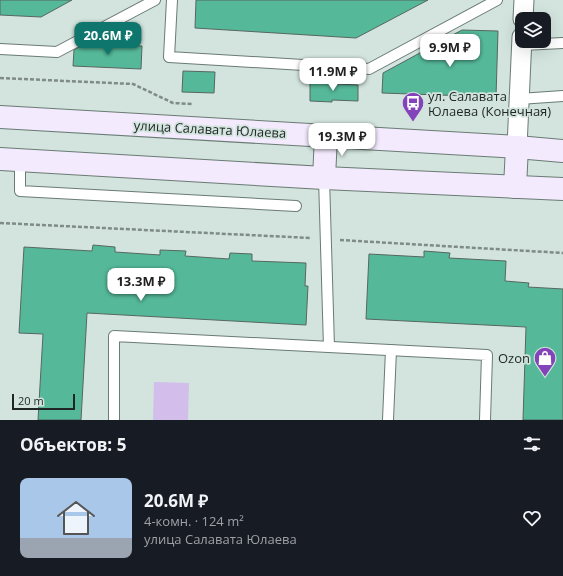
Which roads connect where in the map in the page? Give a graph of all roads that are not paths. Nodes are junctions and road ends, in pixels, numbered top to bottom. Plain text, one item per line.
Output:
1 (155, 0) edge
2 (172, 0) edge
3 (497, 0) edge
4 (524, 0) edge
5 (523, 12) edge
6 (551, 42) edge
7 (563, 43) edge
8 (522, 48) edge
9 (0, 49) edge
10 (563, 96) edge
11 (519, 100) junction
12 (0, 117) edge
13 (326, 136) junction
14 (517, 147) junction
15 (563, 151) edge
16 (10, 159) edge
17 (324, 178) junction
18 (515, 187) junction
19 (563, 189) edge
20 (296, 206) dead end
21 (329, 347) junction
22 (391, 350) junction
23 (114, 420) edge
24 (388, 420) edge
25 (485, 420) edge

1 - 9 lane
2 - 3 lane
4 - 5 street
6 - 7 lane
8 - 11 street
10 - 11 lane
11 - 14 street
12 - 13 street, улица Салавата Юлаева
13 - 14 street, улица Салавата Юлаева
13 - 17 street
14 - 15 street, улица Салавата Юлаева
14 - 18 street
16 - 17 street
16 - 20 lane
17 - 18 street
17 - 21 lane
18 - 19 street
21 - 22 lane
21 - 23 lane
22 - 24 lane
22 - 25 lane

